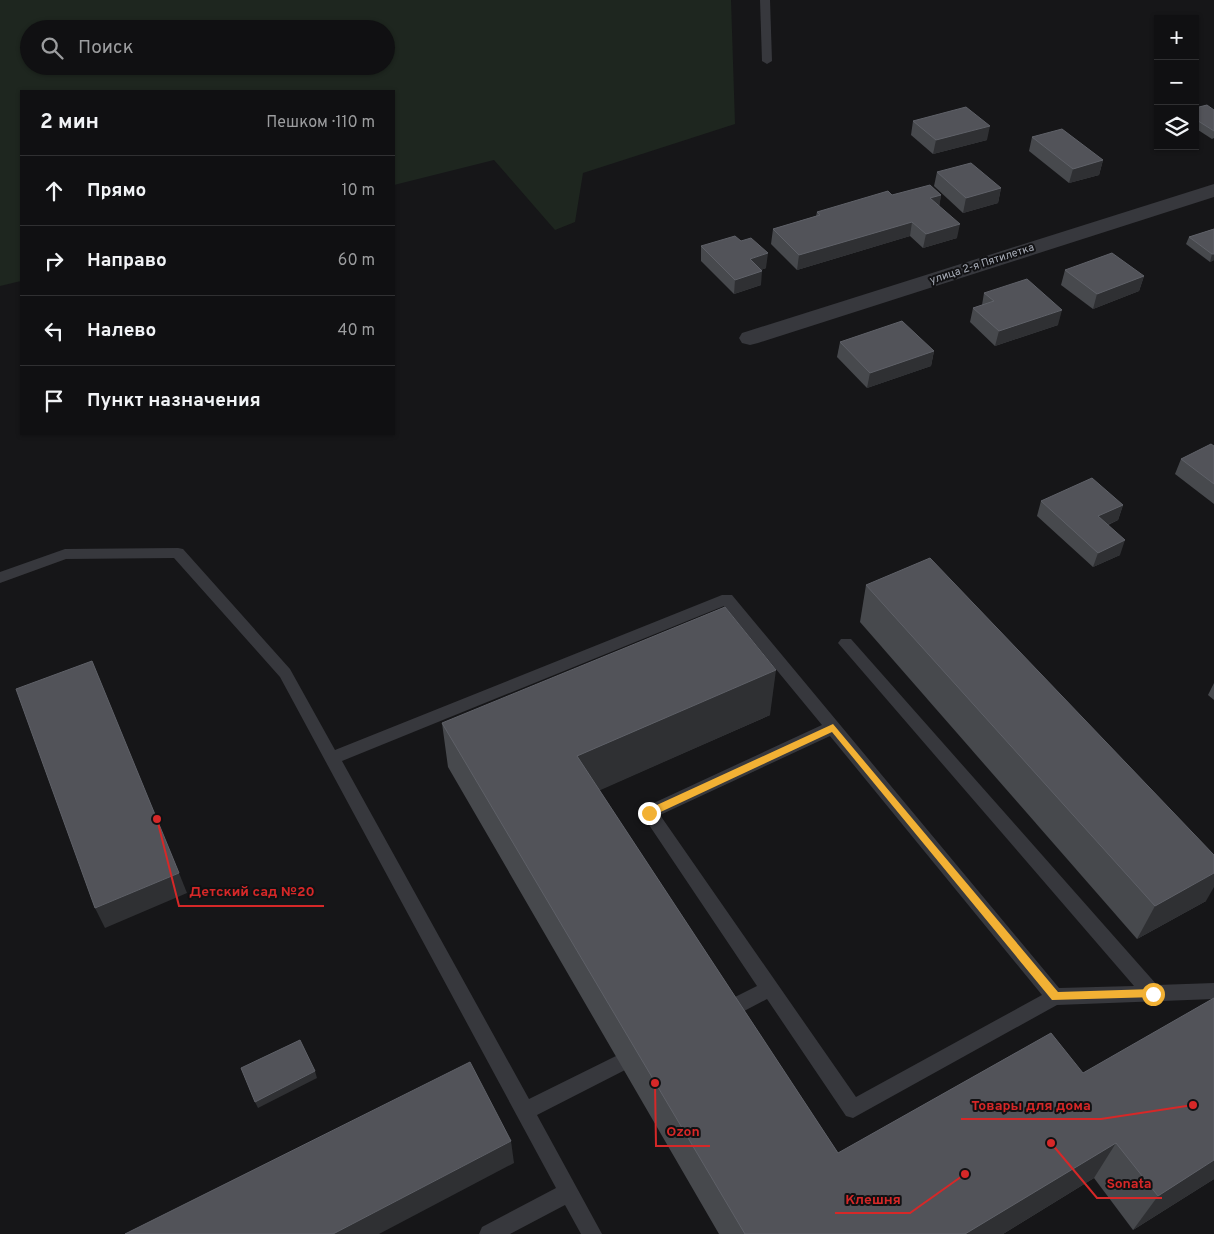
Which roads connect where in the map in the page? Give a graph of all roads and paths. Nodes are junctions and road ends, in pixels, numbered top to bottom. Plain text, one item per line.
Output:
1 (765, 0) edge
2 (767, 61) dead end
3 (1214, 190) edge
4 (750, 338) dead end
5 (0, 578) edge
6 (846, 644) dead end
7 (833, 727) junction
8 (332, 758) junction
9 (770, 989) junction
10 (1214, 992) edge
11 (1153, 994) junction
12 (1055, 997) junction
13 (716, 1016) edge
14 (620, 1063) edge
15 (525, 1111) junction
16 (568, 1192) junction
17 (489, 1234) edge
18 (592, 1234) edge

1 - 2 lane
3 - 4 street, улица 2-я Пятилетка
5 - 8 lane
6 - 11 lane
7 - 8 lane
7 - 9 lane
7 - 12 lane
8 - 15 lane
9 - 12 lane
9 - 13 lane
10 - 11 lane
11 - 12 lane
14 - 15 lane
15 - 16 lane
16 - 17 lane
16 - 18 lane

